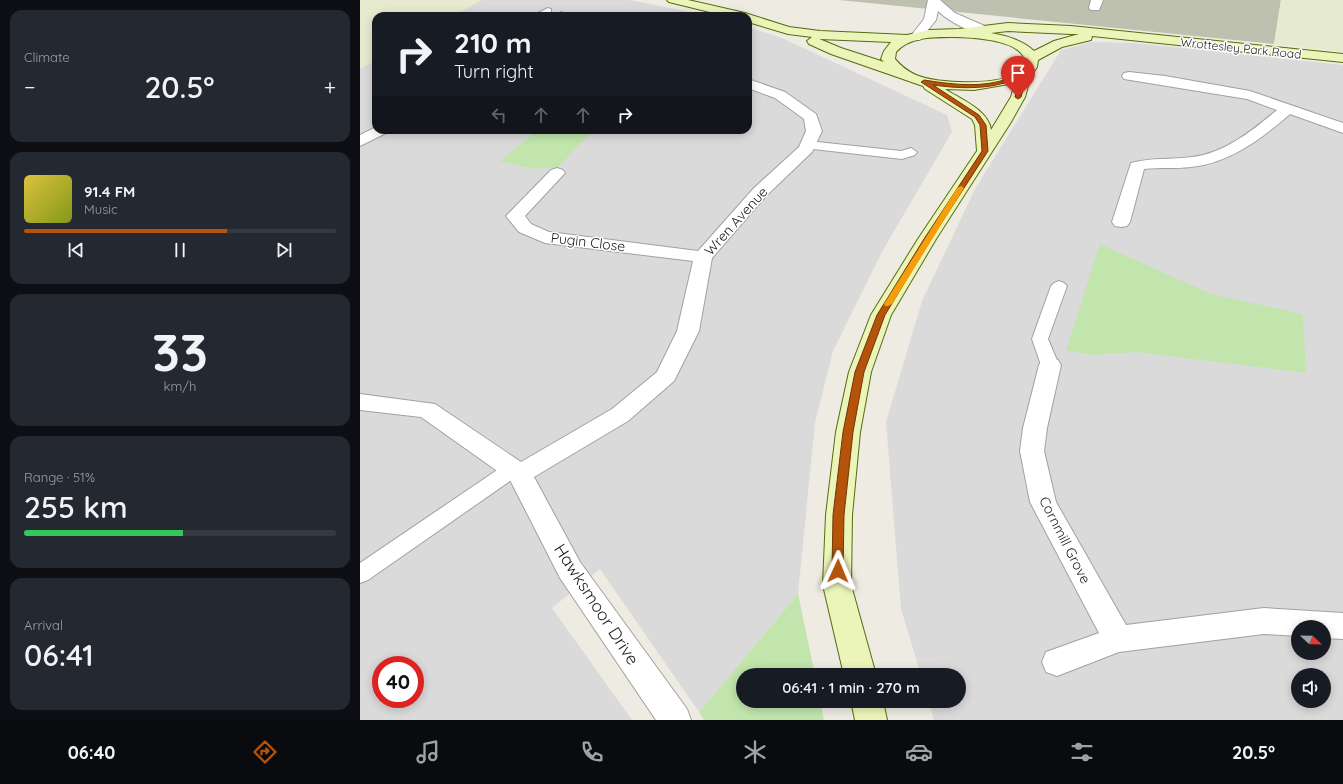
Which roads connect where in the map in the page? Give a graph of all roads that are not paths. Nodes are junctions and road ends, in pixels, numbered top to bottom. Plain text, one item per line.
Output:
1 (673, 0) edge
2 (934, 1) edge
3 (724, 12) edge
4 (752, 19) edge
5 (788, 30) junction
6 (983, 30) junction
7 (959, 33) junction
8 (912, 38) junction
9 (1139, 38) junction
10 (1343, 58) edge
11 (1032, 59) junction
12 (898, 71) junction
13 (1024, 74) junction
14 (1129, 76) dead end
15 (924, 82) junction
16 (752, 84) edge
17 (1288, 108) junction
18 (1343, 128) edge
19 (373, 134) edge
20 (360, 141) edge
21 (808, 145) junction
22 (985, 151) junction
23 (910, 152) dead end
24 (557, 173) dead end
25 (1120, 222) dead end
26 (703, 257) junction
27 (1058, 286) dead end
28 (1050, 365) joint
29 (360, 402) edge
30 (516, 472) junction
31 (360, 574) edge
32 (1343, 626) edge
33 (1118, 639) junction
34 (1057, 662) dead end
35 (858, 668) edge
36 (868, 708) edge
37 (675, 720) edge
38 (871, 720) edge

1 - 3 street
2 - 6 street
2 - 8 street
4 - 5 street
5 - 8 street
5 - 12 street
6 - 7 street, Wrottesley Park Road
6 - 9 street, Wrottesley Park Road
7 - 8 street
7 - 11 street
8 - 12 street
9 - 10 street, Wrottesley Park Road
9 - 11 street, Wrottesley Park Road
11 - 13 street
12 - 15 street
13 - 15 street
13 - 22 street
14 - 17 street
15 - 22 street
16 - 21 street, Wren Avenue
17 - 18 street
17 - 25 street
19 - 20 street
21 - 23 lane
21 - 26 street, Wren Avenue
22 - 35 street
24 - 26 street, Pugin Close
26 - 30 street, Wren Avenue
27 - 28 lane
28 - 33 street, Cornmill Grove
29 - 30 street, Hawksmoor Drive
30 - 31 lane
30 - 37 street, Hawksmoor Drive
32 - 33 street
33 - 34 street
36 - 38 street

